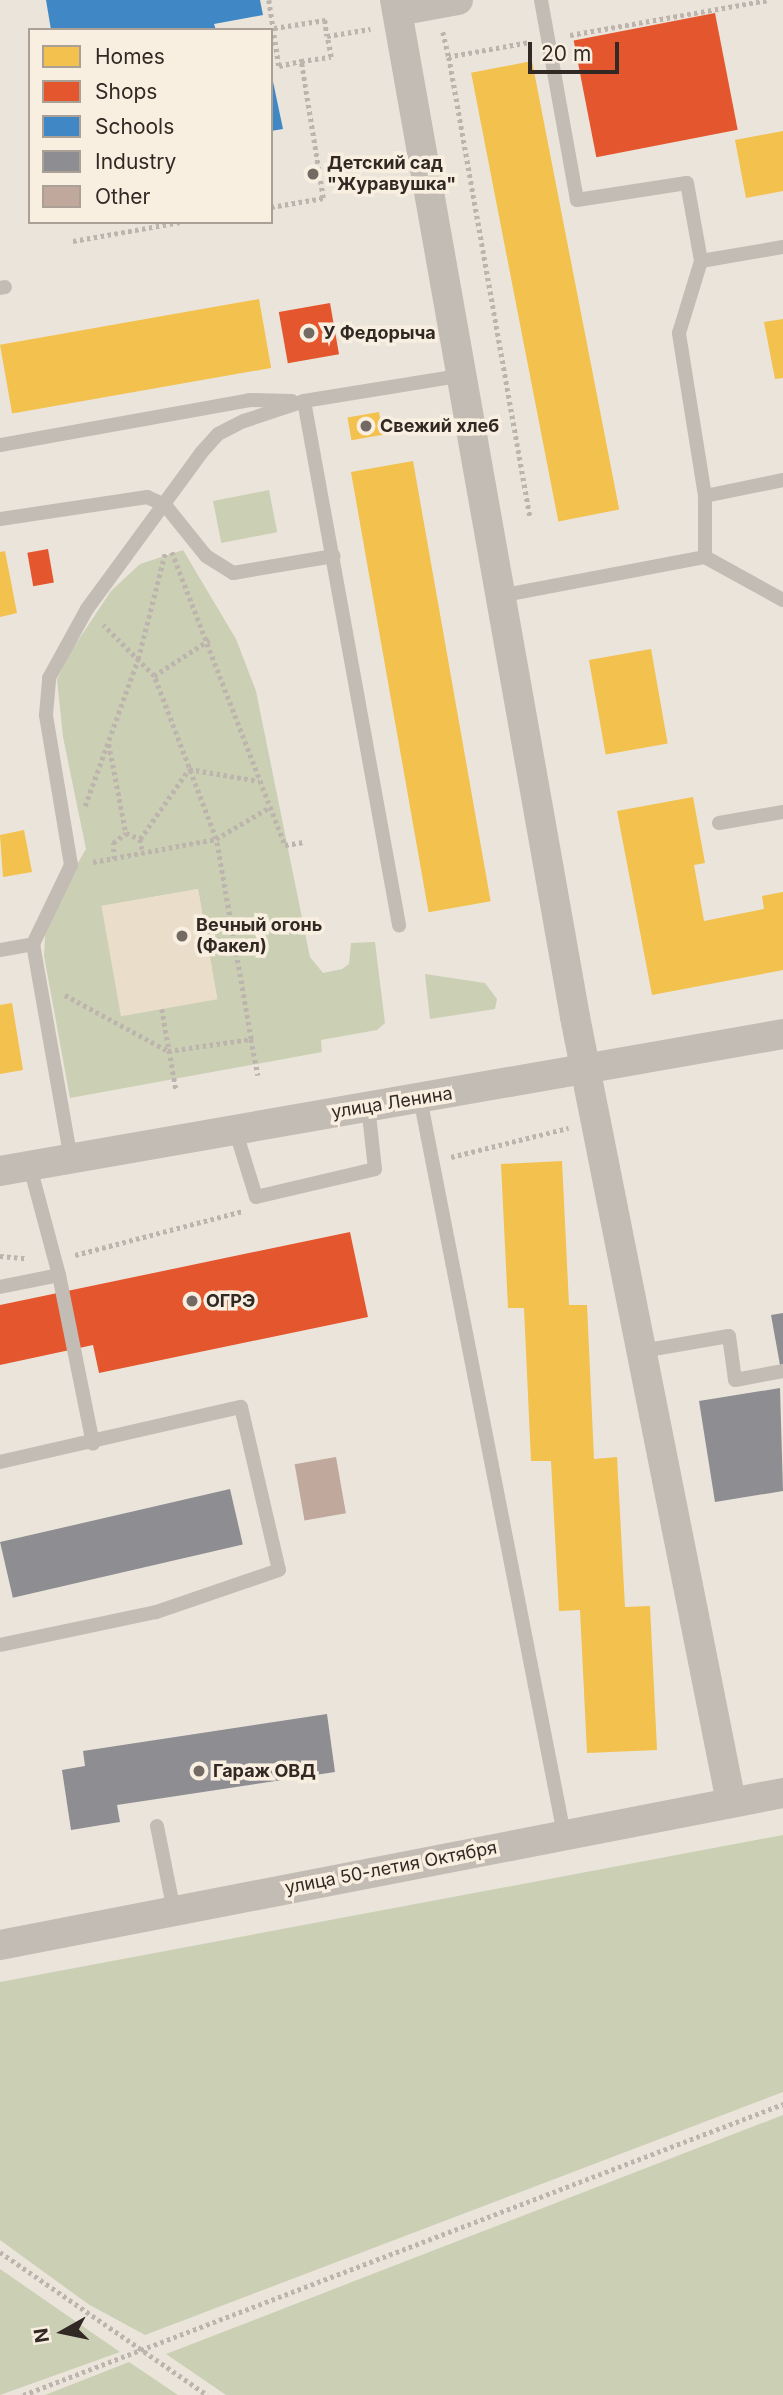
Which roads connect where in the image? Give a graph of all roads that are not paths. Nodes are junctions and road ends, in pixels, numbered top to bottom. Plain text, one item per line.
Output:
1 (458, 0) edge
2 (541, 0) edge
3 (396, 6) edge
4 (783, 247) edge
5 (701, 261) junction
6 (464, 375) junction
7 (304, 401) junction
8 (0, 445) edge
9 (783, 480) edge
10 (705, 496) junction
11 (165, 505) junction
12 (0, 519) edge
13 (334, 556) junction
14 (705, 557) junction
15 (500, 597) junction
16 (783, 600) edge
17 (783, 812) edge
18 (719, 823) dead end
19 (399, 925) dead end
20 (33, 944) junction
21 (0, 950) edge
22 (783, 1034) edge
23 (585, 1068) junction
24 (420, 1098) junction
25 (368, 1106) junction
26 (234, 1129) junction
27 (71, 1159) junction
28 (30, 1167) junction
29 (0, 1171) edge
30 (59, 1275) junction
31 (0, 1287) edge
32 (642, 1351) junction
33 (783, 1371) edge
34 (93, 1444) junction
35 (0, 1462) edge
36 (0, 1645) edge
37 (783, 1793) edge
38 (731, 1802) junction
39 (158, 1826) dead end
40 (564, 1834) junction
41 (174, 1911) junction
42 (0, 1945) edge

1 - 3 street
2 - 5 lane
3 - 6 street
4 - 5 lane
5 - 10 lane
6 - 7 lane
6 - 15 street
7 - 8 lane
7 - 11 lane
7 - 13 lane
9 - 10 lane
10 - 14 lane
11 - 12 lane
11 - 13 lane
11 - 20 lane
13 - 19 lane
14 - 15 lane
14 - 16 lane
15 - 23 street
17 - 18 lane
20 - 21 lane
20 - 27 lane
22 - 23 street, улица Ленина
23 - 24 street, улица Ленина
23 - 32 street
24 - 25 street, улица Ленина
24 - 40 lane
25 - 26 street, улица Ленина
25 - 26 lane
26 - 27 street, улица Ленина
27 - 28 street, улица Ленина
28 - 29 street, улица Ленина
28 - 30 lane
30 - 31 lane
30 - 34 lane
32 - 33 lane
32 - 38 street
34 - 35 lane
34 - 36 lane
37 - 38 street, улица 50-летия Октября
38 - 40 street, улица 50-летия Октября
39 - 41 lane
40 - 41 street, улица 50-летия Октября
41 - 42 street, улица 50-летия Октября

